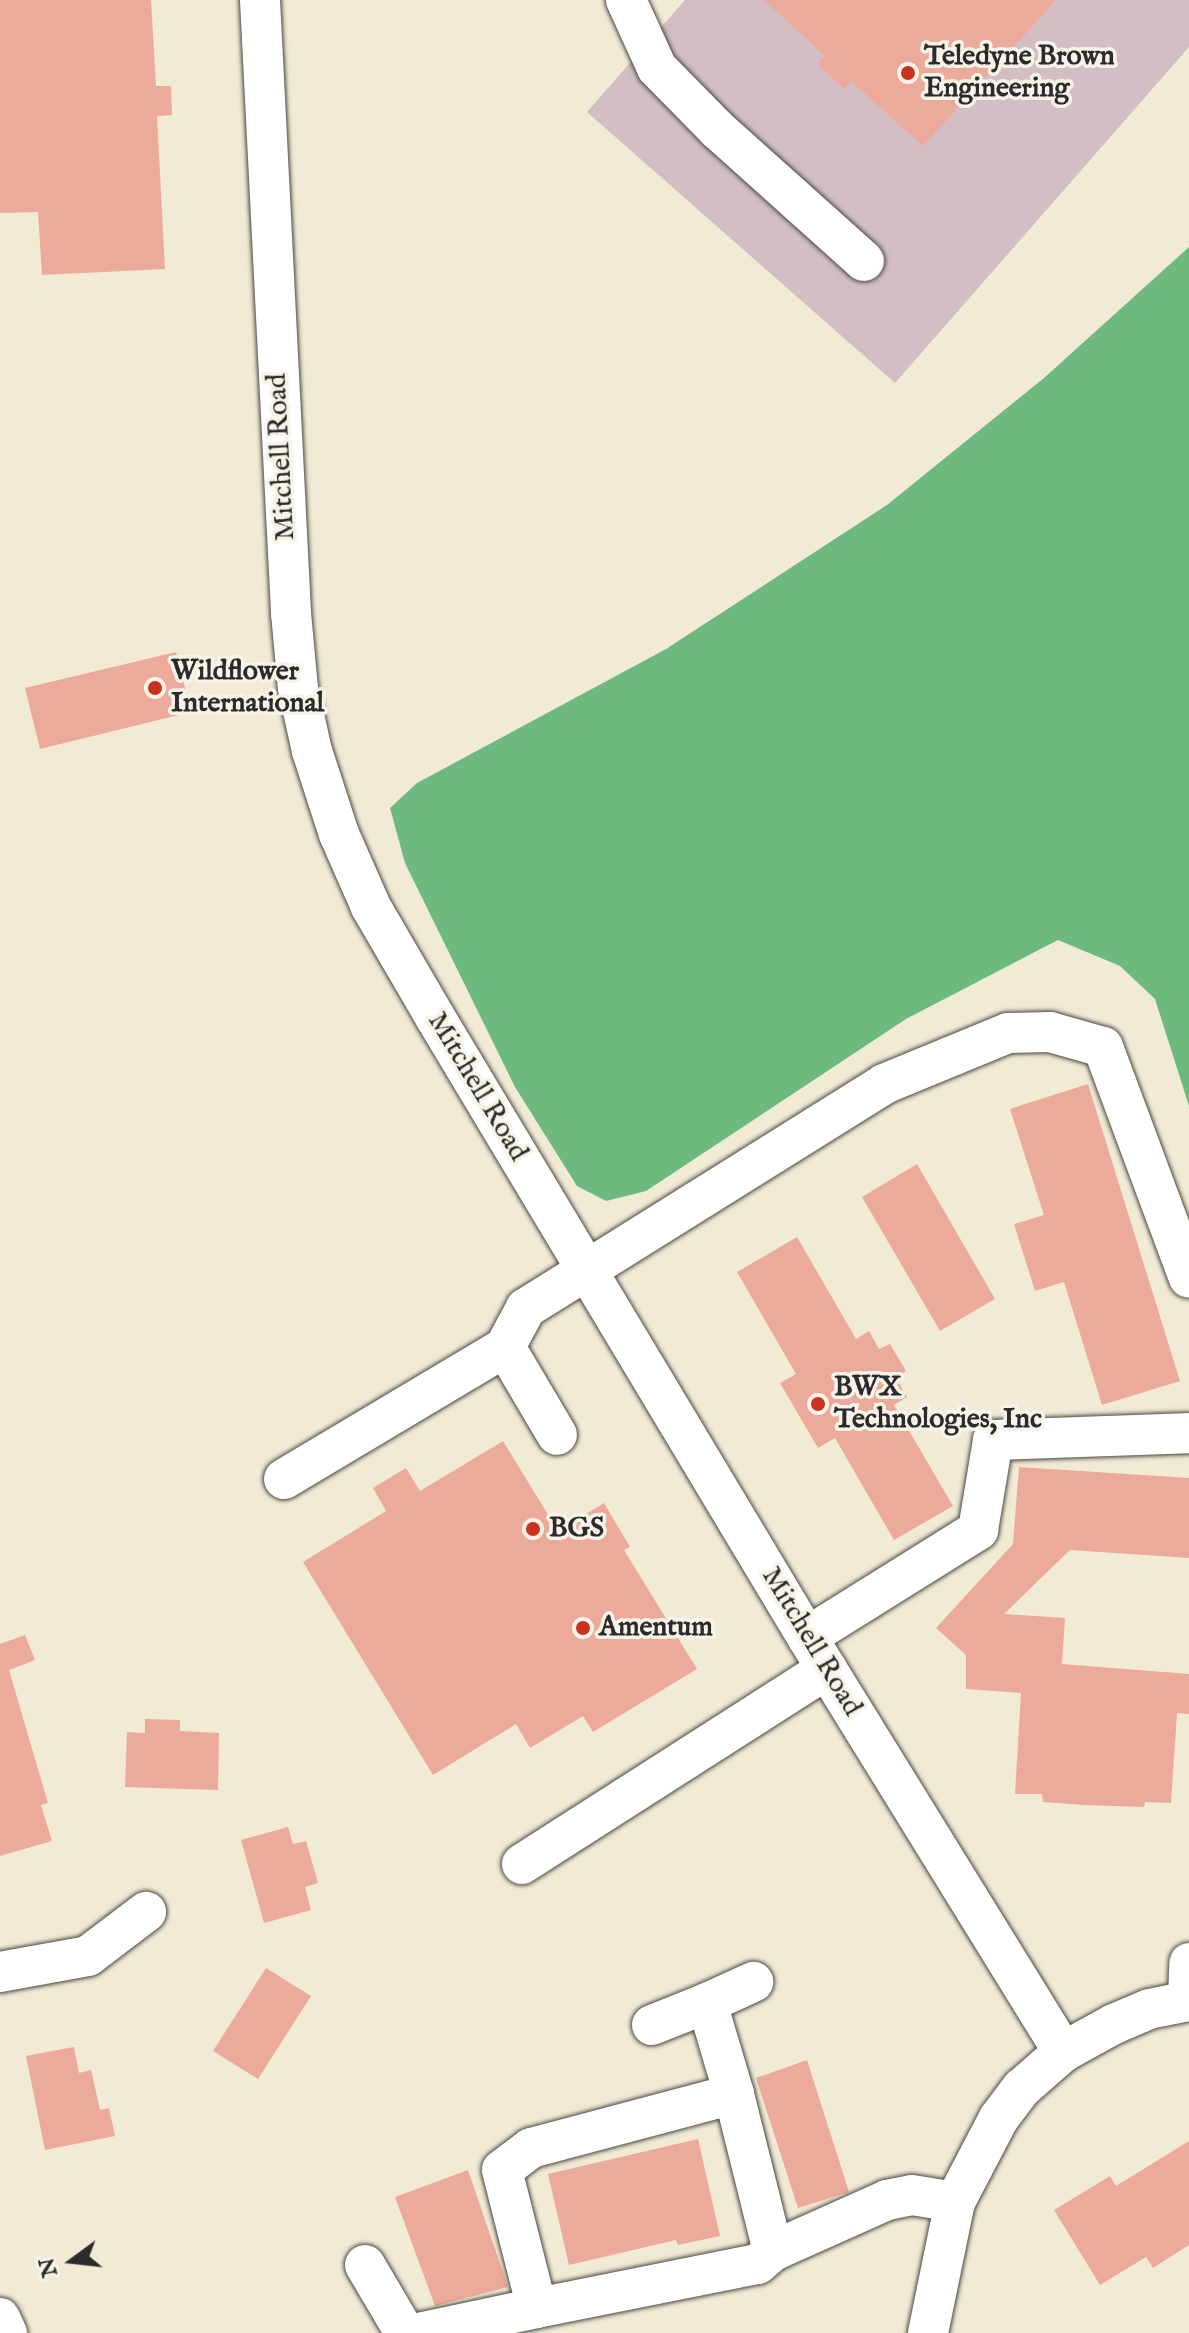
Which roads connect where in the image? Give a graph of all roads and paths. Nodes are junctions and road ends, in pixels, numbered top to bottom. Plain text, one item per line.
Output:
1 (260, 0) edge
2 (626, 0) edge
3 (864, 261) dead end
4 (587, 1272) junction
5 (1189, 1278) edge
6 (505, 1347) junction
7 (1189, 1433) edge
8 (557, 1435) dead end
9 (284, 1479) dead end
10 (817, 1653) junction
11 (522, 1864) dead end
12 (146, 1912) dead end
13 (1189, 1963) edge
14 (0, 1972) edge
15 (753, 1982) dead end
16 (1189, 2001) edge
17 (707, 2003) junction
18 (652, 2025) dead end
19 (1063, 2052) junction
20 (734, 2094) junction
21 (955, 2202) junction
22 (773, 2251) junction
23 (365, 2265) dead end
24 (537, 2308) junction
25 (0, 2318) edge
26 (7, 2333) edge
27 (405, 2333) edge
28 (418, 2333) edge
29 (928, 2333) edge

1 - 4 street, Mitchell Road
2 - 3 street
4 - 5 street
4 - 6 street
4 - 10 street, Mitchell Road
6 - 8 street
6 - 9 street
7 - 10 street
10 - 11 street
10 - 19 street, Mitchell Road
12 - 14 street
13 - 16 street
15 - 17 street
16 - 19 street
17 - 18 street
17 - 20 street
19 - 21 street
20 - 22 street
20 - 24 street
21 - 22 street
21 - 29 street
22 - 24 street
23 - 27 street
24 - 28 street
25 - 26 street

